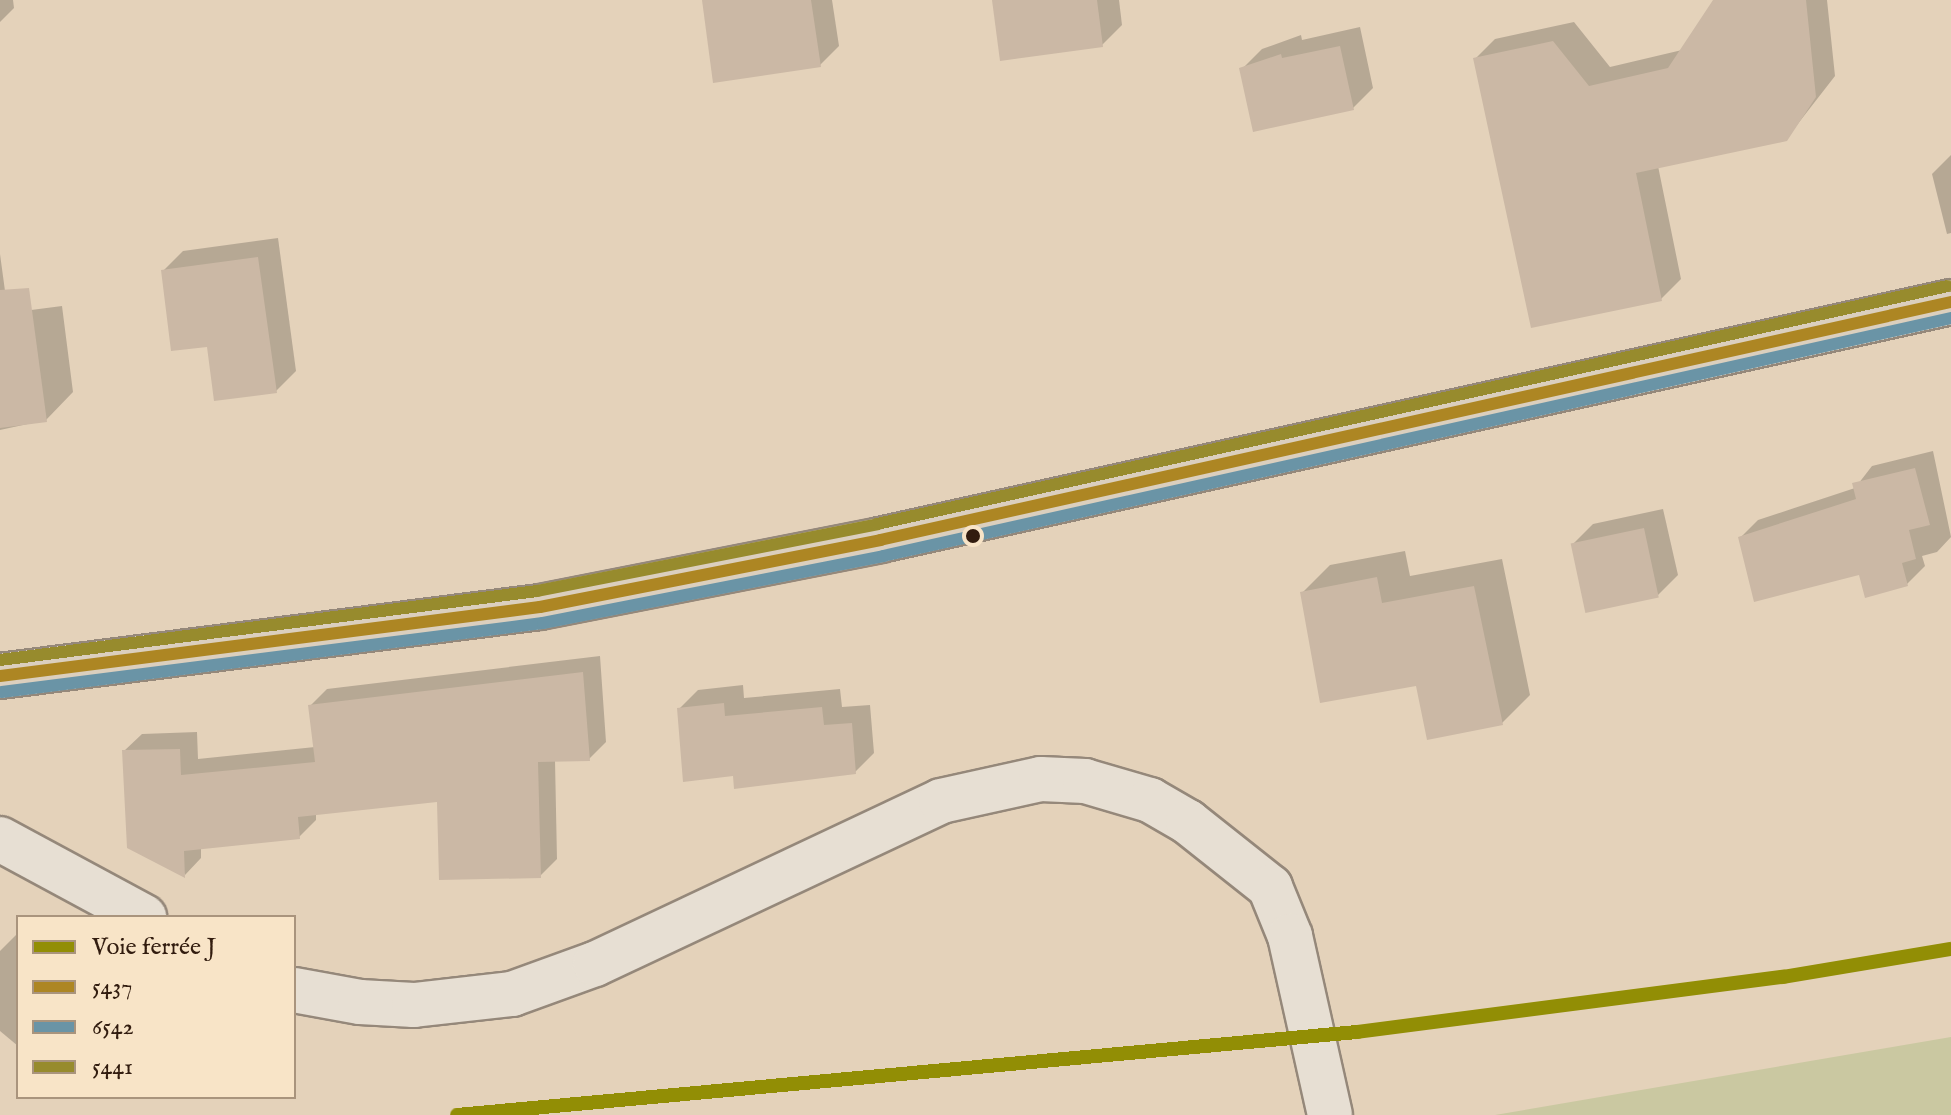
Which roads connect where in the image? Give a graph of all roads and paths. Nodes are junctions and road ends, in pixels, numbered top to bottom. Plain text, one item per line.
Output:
1 (1951, 302) edge
2 (0, 676) edge
3 (0, 839) edge
4 (140, 915) edge
5 (296, 990) edge
6 (1330, 1115) edge

1 - 2 main road
3 - 4 street
5 - 6 street

